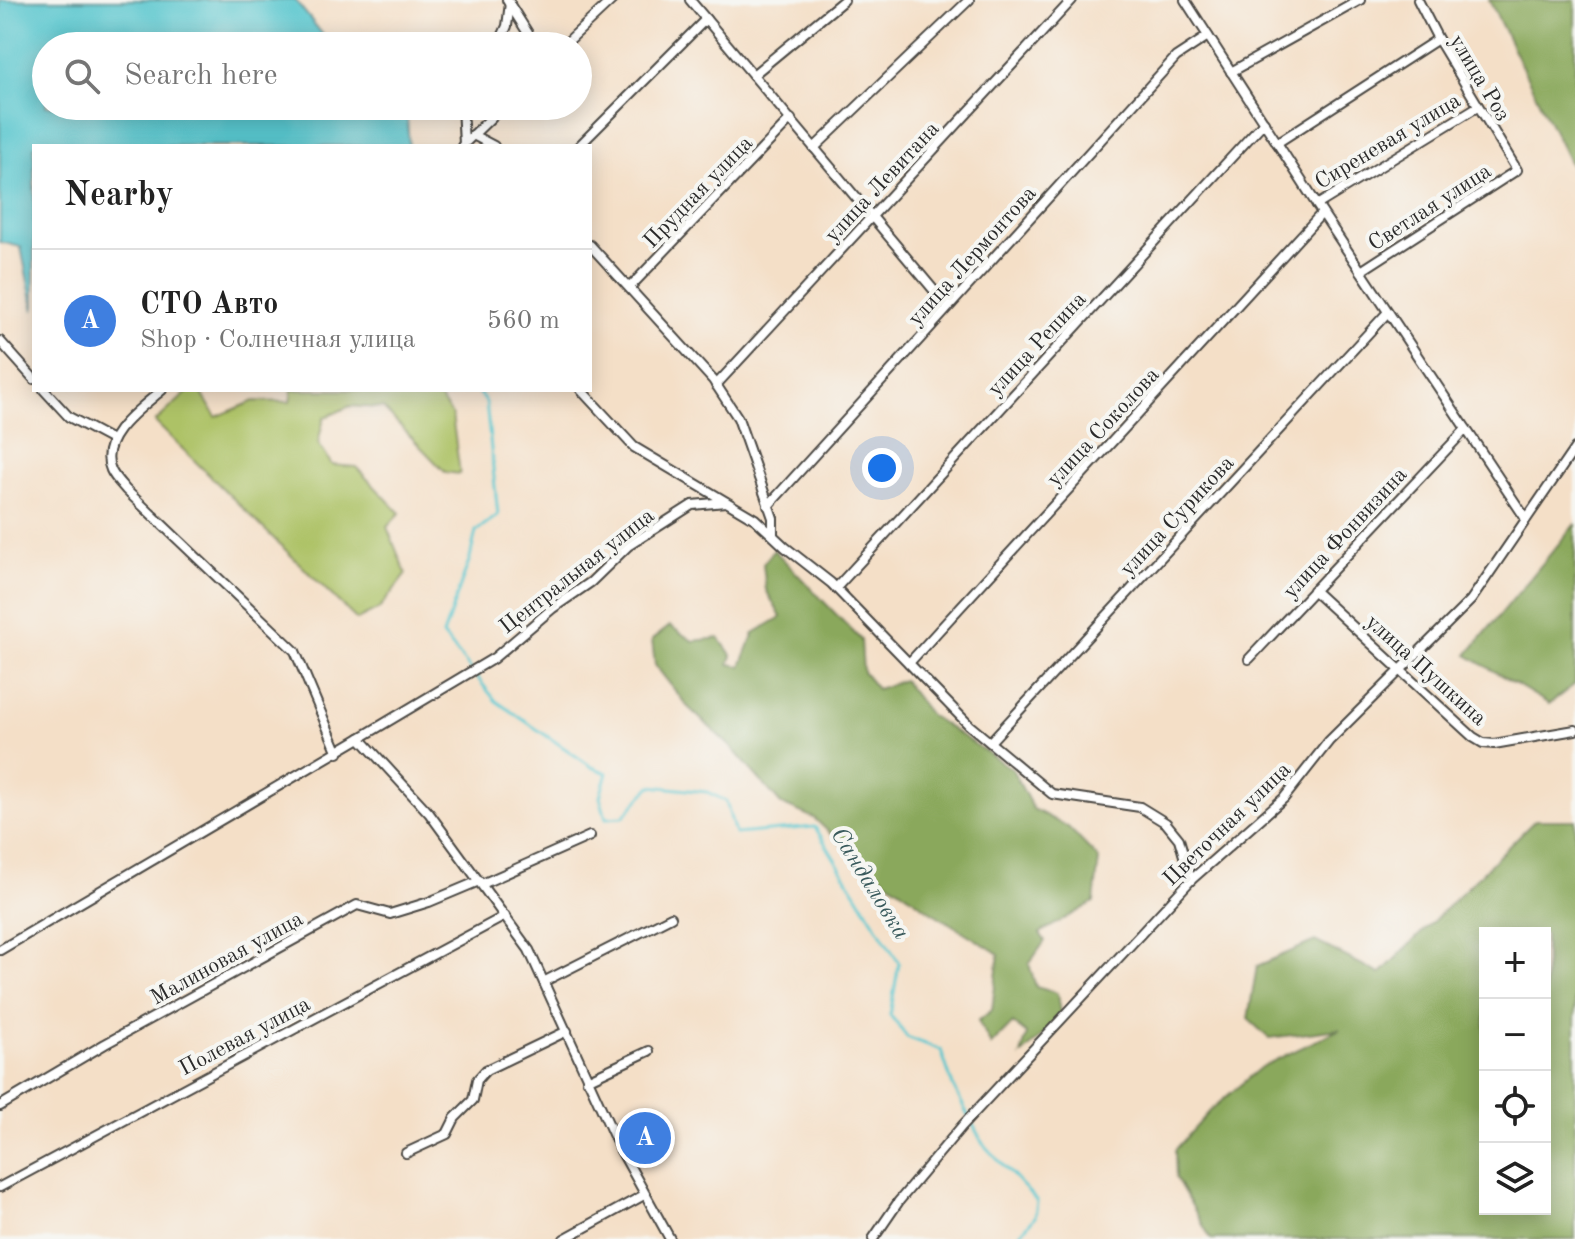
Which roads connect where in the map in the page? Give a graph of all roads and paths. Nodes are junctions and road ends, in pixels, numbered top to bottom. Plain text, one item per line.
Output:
1 (612, 0) edge
2 (690, 0) edge
3 (844, 0) edge
4 (969, 0) edge
5 (1072, 0) edge
6 (1185, 0) edge
7 (1360, 0) edge
8 (1418, 0) edge
9 (508, 2) edge
10 (706, 19) junction
11 (504, 32) edge
12 (527, 32) edge
13 (578, 32) edge
14 (1208, 36) junction
15 (1438, 39) junction
16 (1231, 72) junction
17 (753, 75) junction
18 (1477, 107) junction
19 (791, 119) junction
20 (462, 120) edge
21 (489, 120) edge
22 (1264, 122) junction
23 (473, 135) junction
24 (1277, 143) junction
25 (463, 144) edge
26 (464, 144) edge
27 (490, 144) edge
28 (581, 144) edge
29 (814, 148) junction
30 (1517, 170) joint
31 (1319, 209) junction
32 (873, 217) junction
33 (592, 247) edge
34 (1361, 271) junction
35 (630, 287) junction
36 (948, 307) junction
37 (1388, 312) junction
38 (0, 341) edge
39 (32, 377) edge
40 (716, 385) junction
41 (46, 392) edge
42 (160, 392) edge
43 (583, 392) edge
44 (1466, 429) junction
45 (112, 440) junction
46 (1575, 448) edge
47 (726, 502) junction
48 (768, 506) junction
49 (1526, 519) junction
50 (773, 534) junction
51 (836, 588) junction
52 (1313, 590) junction
53 (1249, 659) dead end
54 (909, 663) junction
55 (1401, 670) junction
56 (1575, 730) edge
57 (360, 738) junction
58 (990, 742) junction
59 (338, 753) junction
60 (590, 836) dead end
61 (1191, 880) junction
62 (480, 882) junction
63 (505, 916) junction
64 (671, 917) dead end
65 (0, 950) edge
66 (545, 981) junction
67 (567, 1031) junction
68 (649, 1051) dead end
69 (587, 1080) junction
70 (0, 1106) edge
71 (406, 1153) dead end
72 (0, 1187) edge
73 (644, 1195) junction
74 (564, 1239) edge
75 (670, 1239) edge
76 (873, 1239) edge

1 - 13 street
2 - 10 street
3 - 17 street
4 - 29 street
5 - 32 street, улица Левитана
6 - 14 street
7 - 16 street
8 - 15 street, улица Роз
9 - 11 street
9 - 12 street
10 - 17 street
10 - 28 street
14 - 16 street
14 - 36 street, улица Лермонтова
15 - 18 street, улица Роз
15 - 24 street
16 - 22 street
17 - 19 street
18 - 30 street, улица Роз
18 - 31 street, Сиреневая улица
19 - 29 street
19 - 35 street, Прудная улица
20 - 25 street
21 - 23 street
22 - 24 street
22 - 51 street, улица Репина
23 - 26 street
23 - 27 street
24 - 31 street
29 - 32 street
30 - 34 street, Светлая улица
31 - 34 street
31 - 54 street, улица Соколова
32 - 36 street
32 - 40 street, улица Левитана
33 - 35 street
34 - 37 street
35 - 40 street
36 - 48 street, улица Лермонтова
37 - 44 street
37 - 58 street, улица Сурикова
38 - 39 street
40 - 48 street
41 - 45 street
42 - 45 street
43 - 47 street
44 - 49 street
44 - 52 street, улица Фонвизина
45 - 59 street
46 - 49 street, Цветочная улица
47 - 50 street
47 - 57 street, Центральная улица
48 - 50 street
49 - 55 street, Цветочная улица
50 - 51 street
51 - 54 street
52 - 53 street, улица Фонвизина
52 - 55 street, улица Пушкина
54 - 58 street
55 - 56 street, улица Пушкина
55 - 61 street, Цветочная улица
57 - 59 street, Центральная улица
57 - 62 street
58 - 61 street
59 - 65 street, Центральная улица
60 - 62 street, Малиновая улица
61 - 76 street, Цветочная улица
62 - 63 street
62 - 70 street, Малиновая улица
63 - 66 street
63 - 72 street, Полевая улица
64 - 66 street
66 - 67 street
67 - 69 street
67 - 71 street
68 - 69 street
69 - 73 street
73 - 74 street
73 - 75 street

